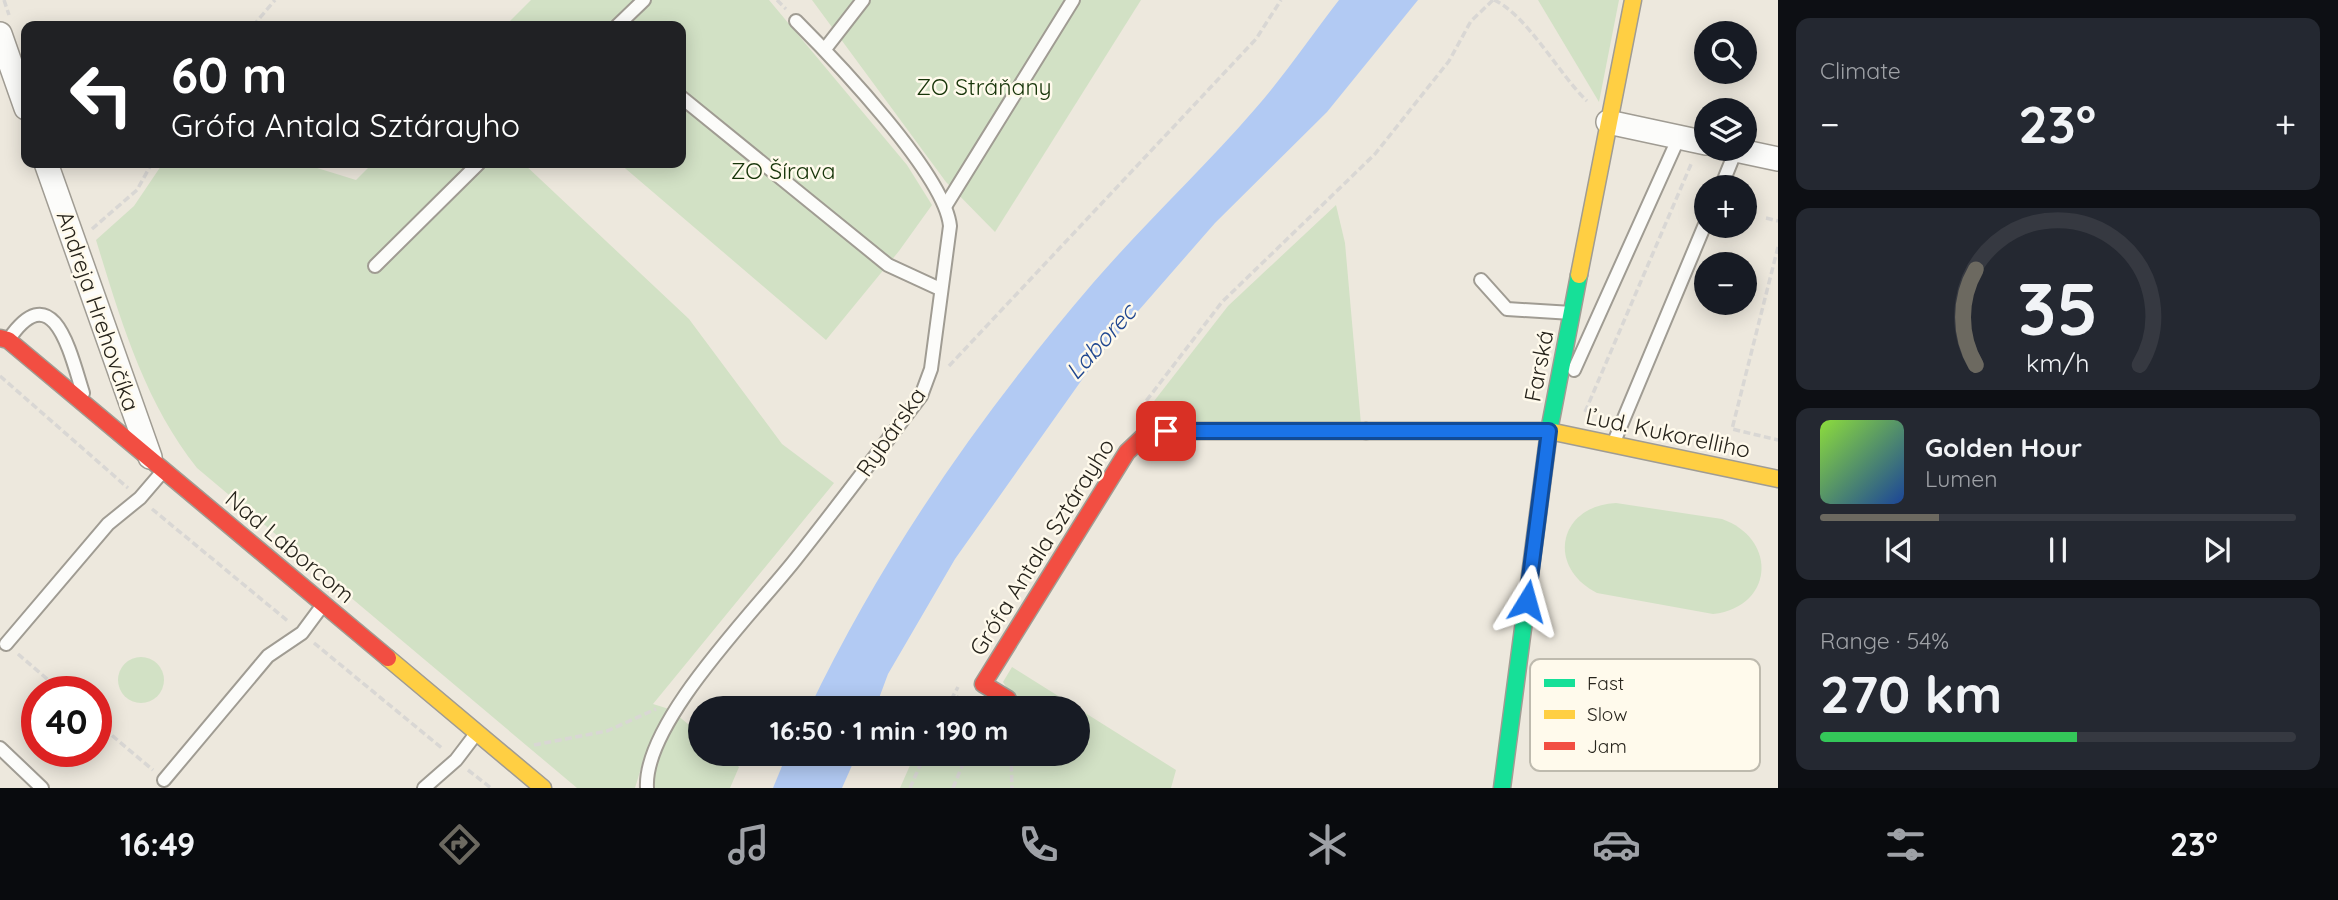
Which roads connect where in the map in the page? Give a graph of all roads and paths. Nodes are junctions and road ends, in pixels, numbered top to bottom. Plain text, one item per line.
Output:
1 (275, 0) edge
2 (644, 0) edge
3 (863, 0) edge
4 (1073, 0) edge
5 (1281, 0) edge
6 (1494, 0) edge
7 (1633, 0) edge
8 (257, 21) edge
9 (622, 21) edge
10 (796, 21) dead end
11 (0, 34) edge
12 (825, 50) junction
13 (21, 94) edge
14 (686, 101) edge
15 (1608, 122) junction
16 (1694, 141) edge
17 (1694, 143) edge
18 (1694, 143) edge
19 (1757, 154) edge
20 (1778, 159) edge
21 (48, 168) edge
22 (149, 168) edge
23 (474, 168) edge
24 (946, 205) junction
25 (1766, 218) dead end
26 (1778, 221) edge
27 (1699, 238) edge
28 (75, 244) junction
29 (1778, 247) edge
30 (375, 266) dead end
31 (1481, 280) dead end
32 (940, 289) junction
33 (1573, 313) junction
34 (3, 343) edge
35 (1574, 370) dead end
36 (0, 376) edge
37 (921, 396) junction
38 (87, 406) junction
39 (1138, 411) dead end
40 (1549, 431) junction
41 (1574, 437) junction
42 (1778, 440) edge
43 (1613, 445) junction
44 (158, 465) junction
45 (1778, 479) edge
46 (140, 498) junction
47 (322, 605) junction
48 (302, 633) junction
49 (6, 644) joint
50 (43, 676) edge
51 (962, 677) dead end
52 (956, 687) dead end
53 (1003, 696) edge
54 (684, 697) junction
55 (478, 732) junction
56 (112, 736) edge
57 (0, 748) edge
58 (522, 748) dead end
59 (456, 760) junction
60 (920, 766) edge
61 (962, 766) edge
62 (1011, 766) edge
63 (164, 780) joint
64 (42, 788) edge
65 (424, 788) edge
66 (491, 788) edge
67 (543, 788) edge
68 (647, 788) edge
69 (910, 788) edge
70 (953, 788) edge
71 (1012, 788) edge
72 (1502, 788) edge

1 - 8 path
2 - 9 lane
3 - 12 lane
4 - 24 lane
5 - 37 path
6 - 15 path
6 - 39 path
7 - 15 street, Farská
10 - 12 lane
11 - 13 street
12 - 24 lane
14 - 32 lane
15 - 16 street
15 - 33 street, Farská
17 - 35 lane
18 - 41 path
19 - 20 street
21 - 28 street, Andreja Hrehovčíka
22 - 28 path
23 - 30 lane
24 - 32 lane, Rybárska
25 - 26 path
27 - 43 lane
28 - 44 street, Andreja Hrehovčíka
29 - 42 path
31 - 33 lane
32 - 37 lane, Rybárska
33 - 40 street, Farská
34 - 38 street, Nad Laborcom
34 - 38 lane
36 - 46 path
37 - 54 lane, Rybárska
38 - 44 street, Nad Laborcom
40 - 41 street, Ľud. Kukorelliho
40 - 53 street, Grófa Antala Sztárayho
40 - 72 street, Farská
41 - 43 street, Ľud. Kukorelliho
43 - 45 street, Ľud. Kukorelliho
44 - 46 lane
44 - 47 street, Nad Laborcom
46 - 48 path
46 - 49 lane
47 - 48 lane
47 - 55 street, Nad Laborcom
48 - 59 path
48 - 63 lane
49 - 50 path
51 - 52 path
54 - 58 path
54 - 68 lane, Rybárska
55 - 59 lane
55 - 67 street, Nad Laborcom
56 - 63 path
57 - 64 lane
59 - 65 lane
59 - 66 path
60 - 69 path
61 - 70 path
62 - 71 path

